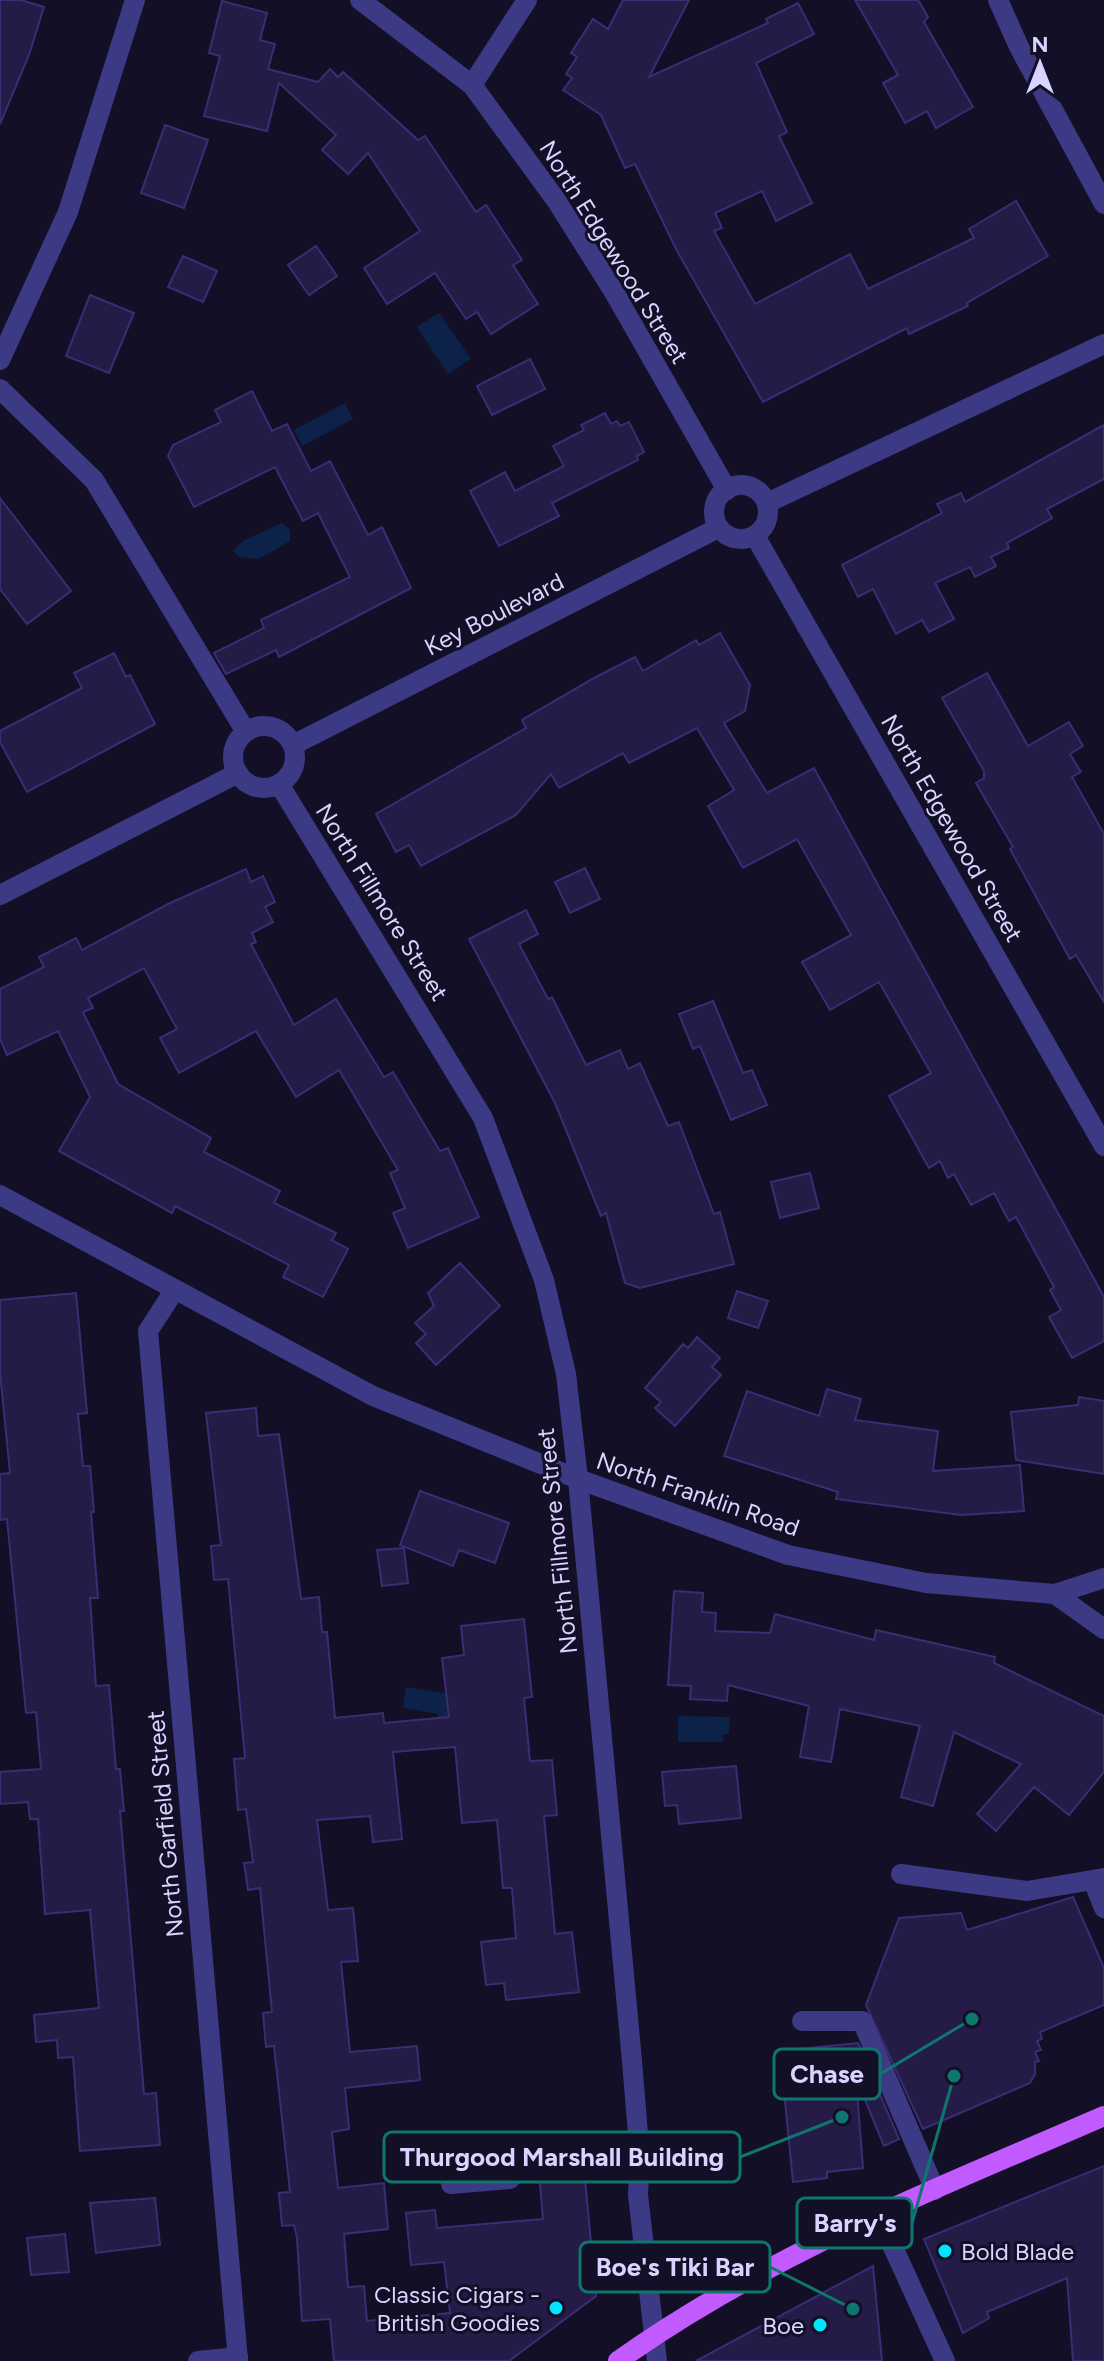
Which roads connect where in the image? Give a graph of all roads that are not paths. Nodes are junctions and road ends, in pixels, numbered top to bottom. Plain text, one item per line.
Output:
1 (135, 0) edge
2 (360, 0) edge
3 (527, 0) edge
4 (998, 0) edge
5 (472, 85) junction
6 (1104, 204) edge
7 (1104, 344) edge
8 (0, 360) edge
9 (0, 389) edge
10 (727, 490) junction
11 (767, 503) junction
12 (718, 528) junction
13 (755, 536) junction
14 (246, 732) junction
15 (293, 745) junction
16 (238, 773) junction
17 (279, 784) junction
18 (0, 895) edge
19 (1104, 1146) edge
20 (0, 1195) edge
21 (174, 1291) junction
22 (578, 1479) junction
23 (1104, 1578) edge
24 (1055, 1594) junction
25 (1104, 1629) edge
26 (901, 1874) dead end
27 (1099, 1881) edge
28 (1104, 1908) edge
29 (802, 2021) dead end
30 (1104, 2116) edge
31 (640, 2158) junction
32 (451, 2184) dead end
33 (935, 2190) junction
34 (877, 2212) junction
35 (654, 2335) junction
36 (238, 2359) edge
37 (198, 2361) edge
38 (618, 2361) edge
39 (657, 2361) edge
40 (945, 2361) edge

1 - 8 street
2 - 5 street, North Edgewood Street
3 - 5 street
4 - 6 street
5 - 10 street, North Edgewood Street
7 - 11 street
9 - 14 street
10 - 11 street
10 - 12 street
11 - 13 street
12 - 13 street
12 - 15 street, Key Boulevard
13 - 19 street, North Edgewood Street
14 - 15 street
14 - 16 street
15 - 17 street
16 - 17 street
16 - 18 street
17 - 22 street, North Fillmore Street
20 - 21 street, North Franklin Road
21 - 22 street, North Franklin Road
21 - 36 street, North Garfield Street
22 - 24 street, North Franklin Road
22 - 31 street, North Fillmore Street
23 - 24 street, North Franklin Road
24 - 25 street
26 - 27 street
27 - 28 street
29 - 33 street
30 - 33 main road
31 - 32 street
31 - 35 street, North Fillmore Street
33 - 34 main road
34 - 35 main road
34 - 40 street
35 - 38 main road
35 - 39 street, North Fillmore Street
36 - 37 street

